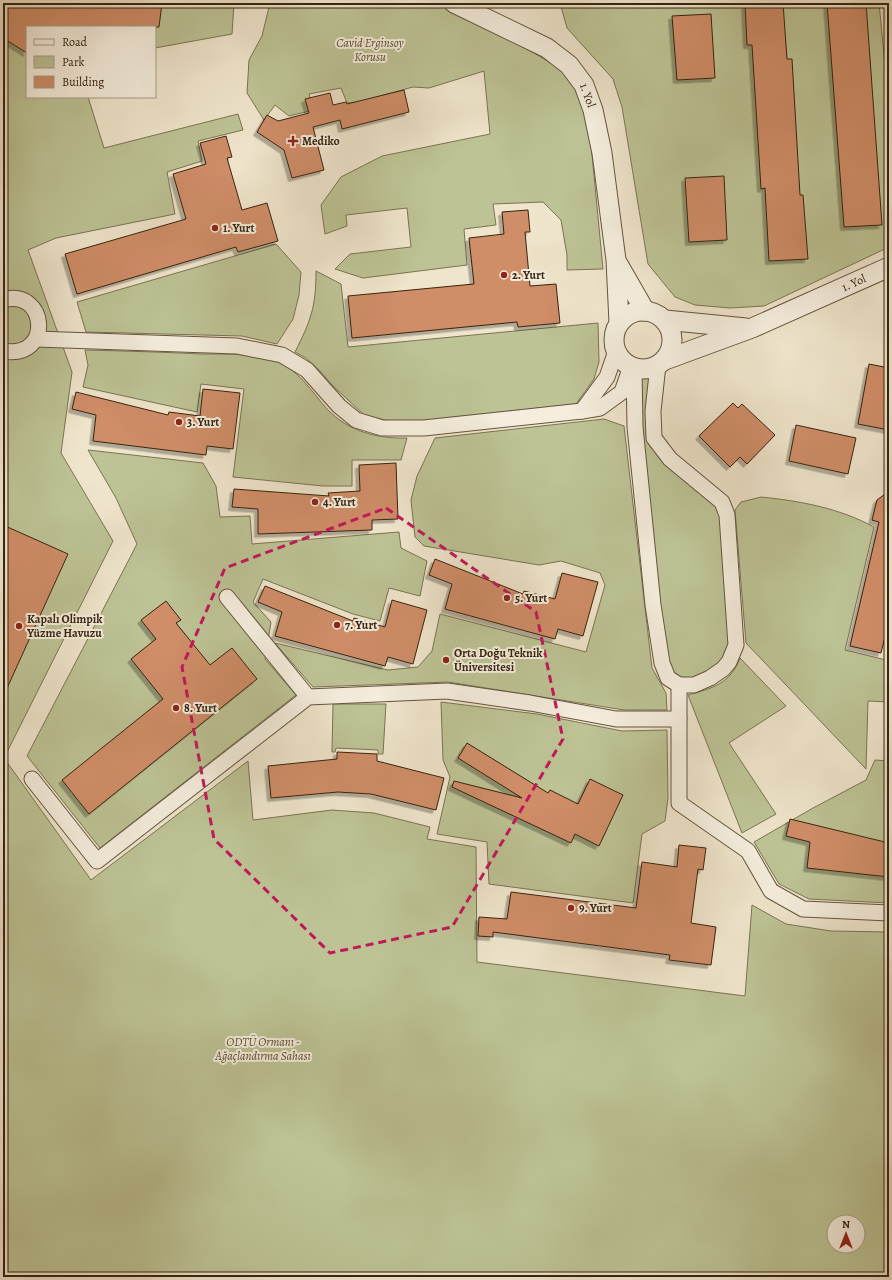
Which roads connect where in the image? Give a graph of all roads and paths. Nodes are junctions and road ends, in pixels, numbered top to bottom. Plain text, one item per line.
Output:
1 (454, 3) edge
2 (468, 8) edge
3 (616, 260) junction
4 (889, 267) edge
5 (3, 300) edge
6 (645, 311) junction
7 (665, 320) junction
8 (619, 323) junction
9 (752, 328) junction
10 (36, 340) junction
11 (3, 351) edge
12 (616, 351) junction
13 (661, 362) junction
14 (632, 367) junction
15 (582, 411) junction
16 (227, 597) dead end
17 (679, 685) junction
18 (308, 698) junction
19 (679, 719) junction
20 (32, 778) dead end
21 (889, 912) edge

1 - 2 street, 1. Yol
2 - 3 street, 1. Yol
3 - 6 street
3 - 8 street, 1. Yol
4 - 9 street, 1. Yol
5 - 10 street
6 - 7 street
6 - 8 street
7 - 9 street
7 - 13 street
8 - 12 street
9 - 13 street, 1. Yol
10 - 11 street
10 - 15 street
12 - 14 street
12 - 15 street
13 - 14 street
13 - 17 street
14 - 15 street
14 - 17 street
16 - 18 street
17 - 19 street
18 - 19 street
18 - 20 street
19 - 21 street

